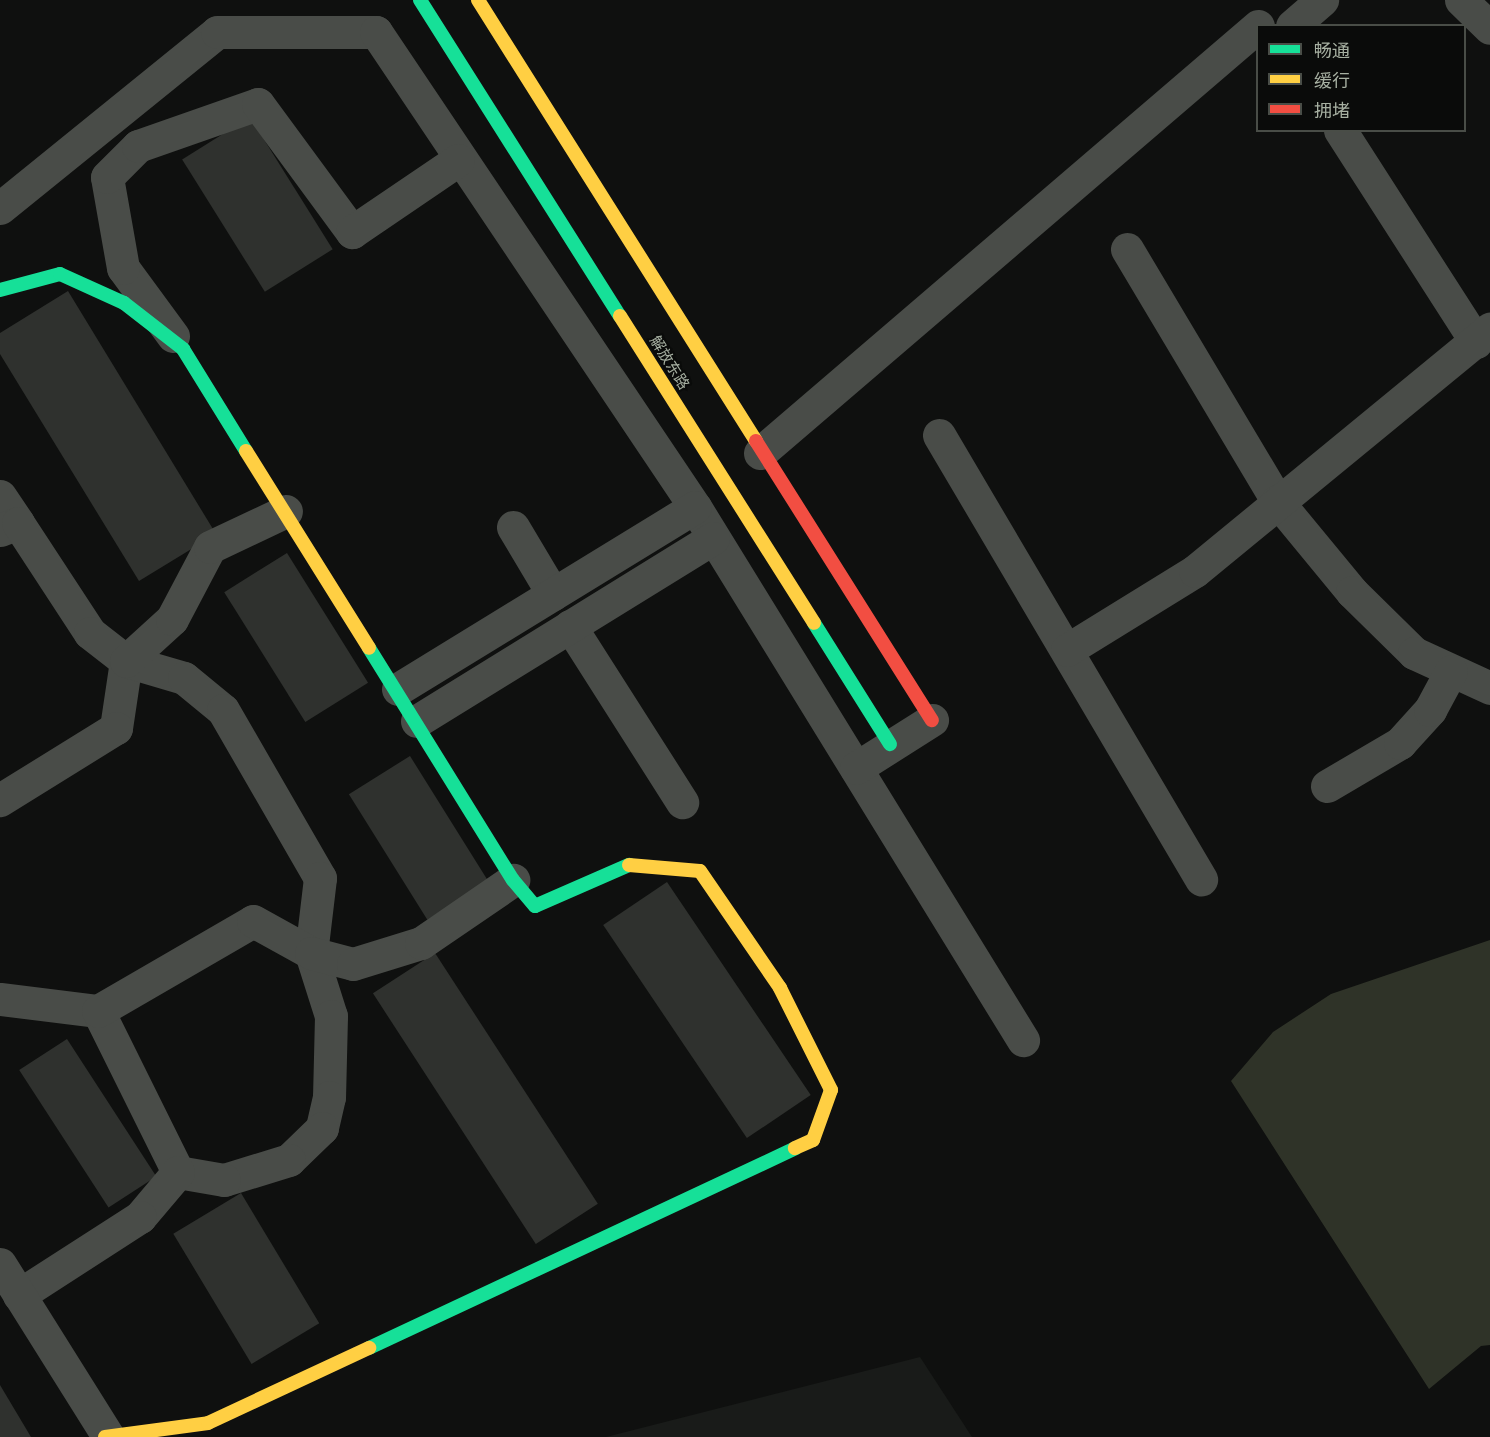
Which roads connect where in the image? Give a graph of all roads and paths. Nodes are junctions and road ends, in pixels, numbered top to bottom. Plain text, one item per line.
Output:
1 (420, 0) edge
2 (478, 0) edge
3 (1288, 0) edge
4 (1322, 0) edge
5 (1461, 0) edge
6 (1260, 24) edge
7 (1294, 24) edge
8 (1256, 28) edge
9 (1490, 28) edge
10 (1256, 56) edge
11 (1341, 132) edge
12 (458, 160) junction
13 (0, 208) edge
14 (1127, 249) dead end
15 (0, 290) edge
16 (1483, 336) edge
17 (183, 349) junction
18 (939, 435) dead end
19 (766, 462) junction
20 (0, 496) edge
21 (1277, 501) junction
22 (695, 507) junction
23 (286, 511) junction
24 (9, 527) edge
25 (513, 527) dead end
26 (713, 538) junction
27 (553, 594) junction
28 (570, 626) junction
29 (1067, 650) junction
30 (126, 661) junction
31 (1450, 670) junction
32 (1490, 688) edge
33 (398, 689) junction
34 (932, 720) joint
35 (417, 721) junction
36 (890, 744) junction
37 (856, 768) junction
38 (1327, 786) dead end
39 (0, 800) edge
40 (682, 802) dead end
41 (1201, 879) dead end
42 (513, 880) junction
43 (311, 953) junction
44 (0, 999) edge
45 (98, 1011) junction
46 (1023, 1040) dead end
47 (178, 1172) junction
48 (0, 1264) edge
49 (19, 1295) junction
50 (106, 1437) edge

1 - 36 street, 解放东路
2 - 19 street, 解放东路
3 - 6 street
4 - 7 street
5 - 9 street
8 - 19 street
10 - 19 street
11 - 16 street
12 - 13 street
12 - 17 street
12 - 22 street
14 - 21 street
15 - 17 street
16 - 21 street
17 - 23 street
18 - 29 street
19 - 34 street, 解放东路
20 - 24 street
21 - 29 street
21 - 31 street
22 - 26 street
22 - 27 street
23 - 30 street
23 - 33 street
24 - 30 street
25 - 27 street
26 - 28 street
26 - 37 street
27 - 33 street
28 - 35 street
28 - 40 street
29 - 41 street
30 - 39 street
30 - 43 street
31 - 32 street
31 - 38 street
33 - 35 street
34 - 36 street
35 - 42 street
36 - 37 street
37 - 46 street
42 - 43 street
42 - 50 street
43 - 45 street
43 - 47 street
44 - 45 street
45 - 47 street
47 - 49 street
48 - 49 street
49 - 50 street

